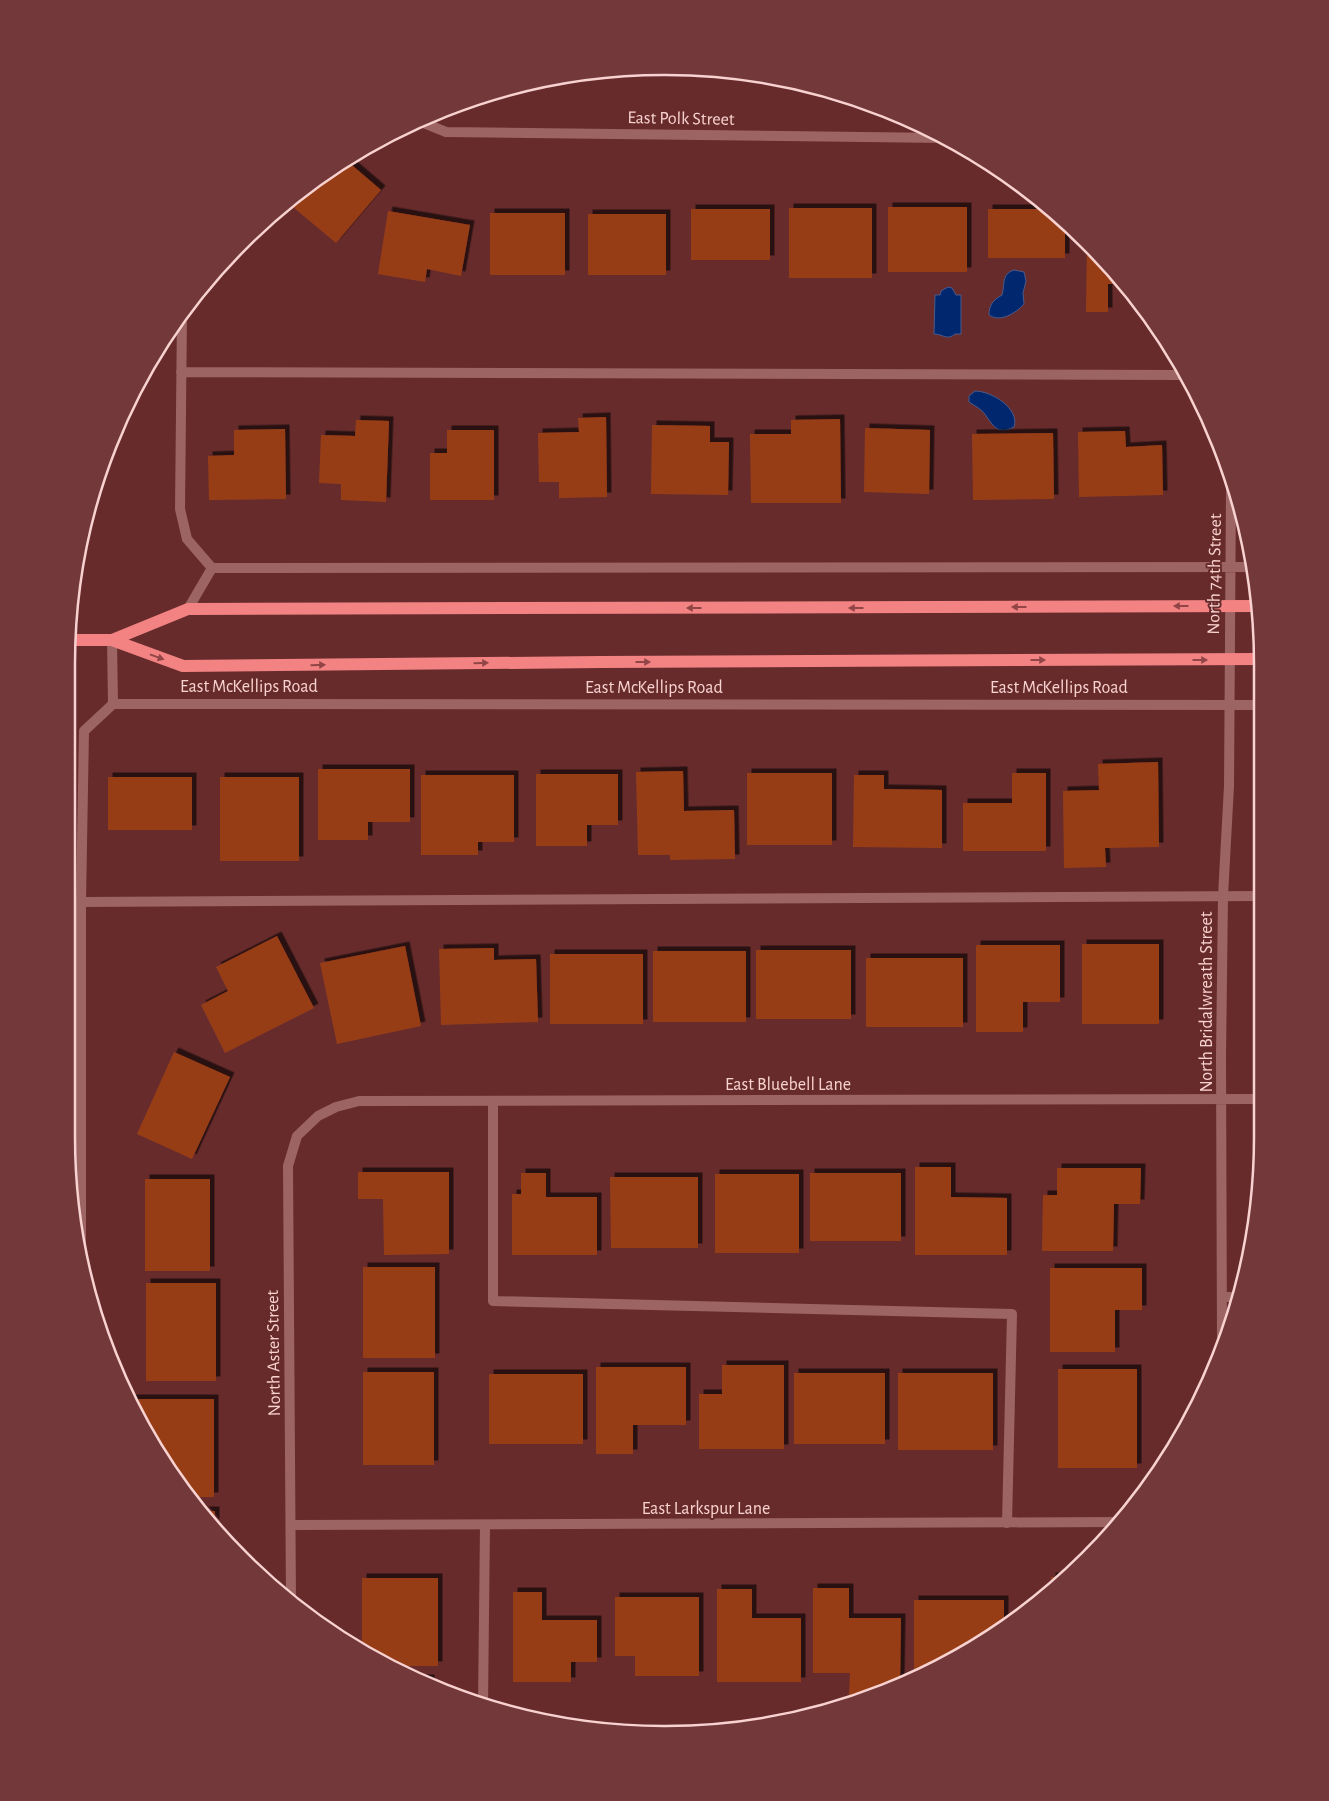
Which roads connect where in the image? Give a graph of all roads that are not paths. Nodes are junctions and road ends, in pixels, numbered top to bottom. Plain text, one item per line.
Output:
1 (428, 125) edge
2 (928, 138) edge
3 (182, 327) edge
4 (181, 372) junction
5 (1178, 375) edge
6 (1232, 504) edge
7 (1230, 567) junction
8 (1246, 567) edge
9 (212, 568) junction
10 (1230, 606) junction
11 (1251, 606) edge
12 (188, 609) junction
13 (76, 640) edge
14 (112, 640) junction
15 (1230, 659) junction
16 (1254, 659) edge
17 (114, 704) junction
18 (1229, 705) junction
19 (1254, 705) edge
20 (1223, 896) junction
21 (1254, 896) edge
22 (81, 902) junction
23 (1222, 1099) junction
24 (1254, 1099) edge
25 (493, 1102) junction
26 (318, 1116) joint
27 (81, 1220) edge
28 (1222, 1297) junction
29 (1232, 1297) edge
30 (1222, 1329) edge
31 (1110, 1522) edge
32 (1007, 1523) junction
33 (485, 1525) junction
34 (291, 1526) junction
35 (291, 1592) edge
36 (483, 1697) edge

1 - 2 street, East Polk Street
3 - 4 street
4 - 5 street
4 - 9 street
6 - 7 street, North 74th Street
7 - 8 street
7 - 9 street
7 - 10 street, North 74th Street
9 - 12 street
10 - 11 main road, East McKellips Road
10 -> 12 main road, East McKellips Road
10 - 15 street, North 74th Street
12 - 14 main road, East McKellips Road
13 - 14 main road, East McKellips Road
14 -> 15 main road, East McKellips Road
14 - 17 street
15 - 16 main road, East McKellips Road
15 - 18 street, North Bridalwreath Street
17 - 18 street, East McKellips Road
17 - 22 street
18 - 19 street, East McKellips Road
18 - 20 street, North Bridalwreath Street
20 - 21 street
20 - 22 street
20 - 23 street, North Bridalwreath Street
22 - 27 street
23 - 24 street, East Bluebell Lane
23 - 25 street, East Bluebell Lane
23 - 28 street, North Bridalwreath Street
25 - 26 street, East Bluebell Lane
25 - 32 street
26 - 34 street, North Aster Street
28 - 29 street
28 - 30 street, North Bridalwreath Street
31 - 32 street, East Larkspur Lane
32 - 33 street, East Larkspur Lane
33 - 34 street, East Larkspur Lane
33 - 36 street
34 - 35 street, North Aster Street

